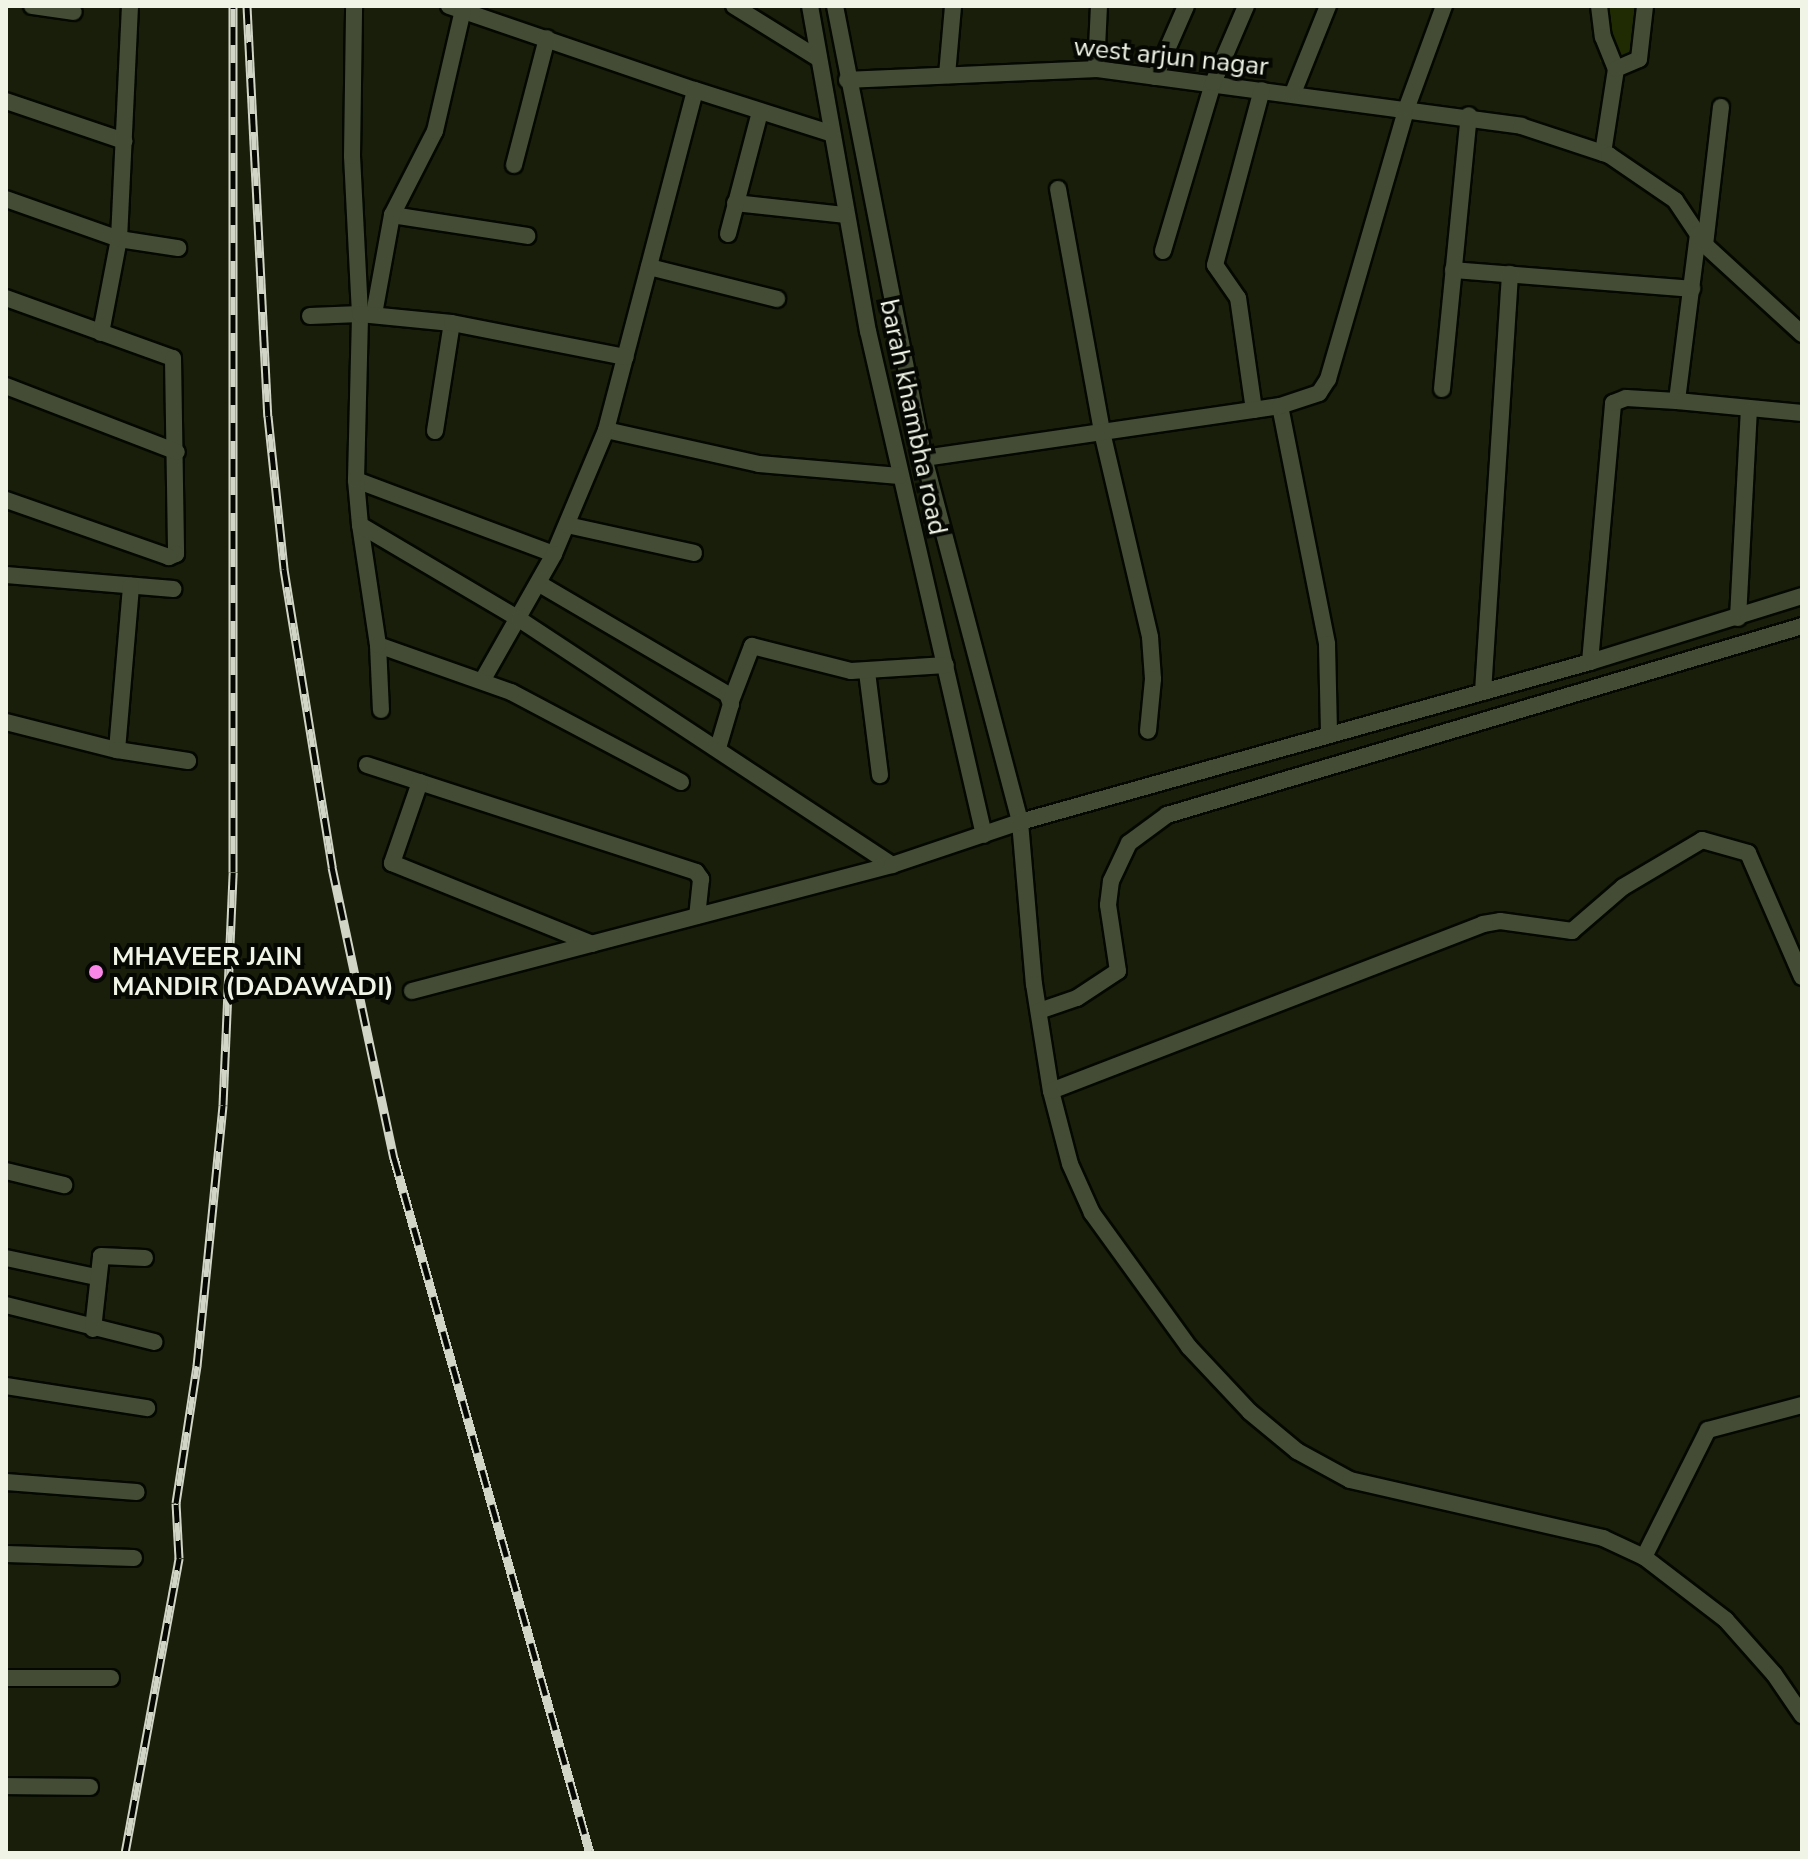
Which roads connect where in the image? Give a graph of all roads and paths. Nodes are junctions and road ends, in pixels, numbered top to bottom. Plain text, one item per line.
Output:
1 (32, 6) edge
2 (130, 6) edge
3 (354, 6) edge
4 (734, 6) edge
5 (810, 6) edge
6 (835, 6) edge
7 (953, 6) edge
8 (1099, 6) edge
9 (1186, 6) edge
10 (1246, 6) edge
11 (1328, 6) edge
12 (1444, 6) edge
13 (1599, 6) edge
14 (1645, 6) edge
15 (456, 8) edge
16 (74, 12) dead end
17 (547, 38) junction
18 (816, 57) junction
19 (1096, 69) junction
20 (1616, 69) junction
21 (947, 75) junction
22 (1155, 77) junction
23 (847, 80) junction
24 (1213, 83) junction
25 (695, 90) junction
26 (1262, 90) junction
27 (1293, 93) junction
28 (6, 101) edge
29 (1401, 106) junction
30 (1721, 107) dead end
31 (760, 112) junction
32 (1469, 115) junction
33 (830, 133) junction
34 (124, 141) junction
35 (1596, 149) junction
36 (514, 165) dead end
37 (1058, 189) dead end
38 (6, 199) edge
39 (735, 203) junction
40 (392, 215) junction
41 (846, 215) junction
42 (728, 234) dead end
43 (527, 236) dead end
44 (119, 239) junction
45 (1702, 240) junction
46 (178, 248) dead end
47 (1163, 251) dead end
48 (649, 267) junction
49 (1453, 270) junction
50 (1510, 274) junction
51 (1692, 289) junction
52 (6, 298) edge
53 (777, 299) dead end
54 (367, 314) junction
55 (310, 316) dead end
56 (452, 323) junction
57 (101, 333) junction
58 (1802, 334) edge
59 (626, 357) junction
60 (6, 386) edge
61 (1442, 389) dead end
62 (1677, 401) junction
63 (1280, 406) junction
64 (1254, 410) junction
65 (1749, 411) junction
66 (1802, 413) edge
67 (606, 430) junction
68 (435, 431) dead end
69 (1102, 432) junction
70 (177, 452) junction
71 (924, 458) junction
72 (899, 476) junction
73 (356, 480) junction
74 (6, 500) edge
75 (360, 525) junction
76 (567, 525) junction
77 (694, 553) dead end
78 (554, 554) junction
79 (6, 575) edge
80 (538, 583) junction
81 (131, 586) junction
82 (173, 589) dead end
83 (1802, 596) edge
84 (1738, 618) junction
85 (519, 619) junction
86 (1802, 626) edge
87 (378, 645) junction
88 (1590, 662) junction
89 (946, 665) junction
90 (867, 672) junction
91 (482, 681) junction
92 (1483, 692) junction
93 (731, 701) junction
94 (381, 710) dead end
95 (6, 722) edge
96 (1148, 731) dead end
97 (1329, 734) junction
98 (718, 748) junction
99 (117, 750) junction
100 (188, 761) dead end
101 (367, 765) dead end
102 (880, 775) dead end
103 (420, 782) junction
104 (681, 782) dead end
105 (1020, 822) junction
106 (984, 835) junction
107 (892, 865) junction
108 (697, 916) junction
109 (592, 944) junction
110 (1802, 977) edge
111 (412, 991) dead end
112 (1039, 1011) junction
113 (1051, 1091) junction
114 (6, 1171) edge
115 (64, 1185) dead end
116 (6, 1258) edge
117 (145, 1258) dead end
118 (96, 1277) junction
119 (6, 1305) edge
120 (93, 1329) junction
121 (154, 1342) dead end
122 (6, 1386) edge
123 (1802, 1405) edge
124 (147, 1408) dead end
125 (6, 1482) edge
126 (137, 1492) dead end
127 (6, 1554) edge
128 (1644, 1557) junction
129 (134, 1558) dead end
130 (6, 1678) edge
131 (111, 1678) dead end
132 (1802, 1715) edge
133 (6, 1786) edge
134 (90, 1787) dead end

1 - 16 street
2 - 34 street
3 - 54 street
4 - 18 street
5 - 18 street, barah khambha road
6 - 23 street, barah khambha road
7 - 21 street
8 - 19 street
9 - 22 street
10 - 24 street
11 - 27 street
12 - 29 street
13 - 20 street
14 - 20 street
15 - 17 street
15 - 40 street
17 - 25 street
17 - 36 street
18 - 33 street, barah khambha road
19 - 21 street, west arjun nagar
19 - 22 street, west arjun nagar
20 - 35 street
21 - 23 street, west arjun nagar
22 - 24 street, west arjun nagar
23 - 71 street, barah khambha road
24 - 26 street, west arjun nagar
24 - 47 street
25 - 31 street
25 - 48 street
26 - 27 street, west arjun nagar
26 - 64 street
27 - 29 street, west arjun nagar
28 - 34 street
29 - 32 street, west arjun nagar
29 - 63 street
30 - 45 street
31 - 33 street
31 - 39 street
32 - 35 street, west arjun nagar
32 - 49 street
33 - 41 street, barah khambha road
34 - 44 street
35 - 45 street, west arjun nagar
37 - 69 street
38 - 44 street
39 - 41 street
39 - 42 street
40 - 43 street
40 - 54 street
41 - 72 street, barah khambha road
44 - 46 street
44 - 57 street
45 - 51 street
45 - 58 street, west arjun nagar
48 - 53 street
48 - 59 street
49 - 50 street
49 - 61 street
50 - 51 street
50 - 92 street
51 - 62 street
52 - 57 street
54 - 55 street
54 - 56 street
54 - 73 street
56 - 59 street
56 - 68 street
57 - 70 street
59 - 67 street
60 - 70 street
62 - 65 street
62 - 88 street
63 - 64 street
63 - 97 street
64 - 69 street
65 - 66 street
65 - 84 street
67 - 72 street
67 - 76 street
69 - 71 street
69 - 96 street
70 - 74 street
71 - 105 street, barah khambha road
72 - 89 street, barah khambha road
73 - 75 street
73 - 78 street
75 - 85 street
75 - 87 street
76 - 77 street
76 - 78 street
78 - 80 street
79 - 81 street
80 - 85 street
80 - 93 street
81 - 82 street
81 - 99 street
83 - 84 street
84 - 88 street
85 - 91 street
85 - 98 street
86 - 112 street
87 - 91 street
87 - 94 street
88 - 92 street
89 - 90 street
89 - 106 street, barah khambha road
90 - 93 street
90 - 102 street
91 - 104 street
92 - 97 street
93 - 98 street
95 - 99 street
97 - 105 street
98 - 107 street
99 - 100 street
101 - 103 street
103 - 108 street
103 - 109 street
105 - 106 street
105 - 112 street, barah khambha road
106 - 107 street
107 - 108 street
108 - 109 street
109 - 111 street
110 - 113 street
112 - 113 street, barah khambha road
113 - 128 street, barah khambha road
114 - 115 street
116 - 118 street
117 - 118 street
118 - 120 street
119 - 120 street
120 - 121 street
122 - 124 street
123 - 128 street
125 - 126 street
127 - 129 street
128 - 132 street, barah khambha road
130 - 131 street
133 - 134 street

